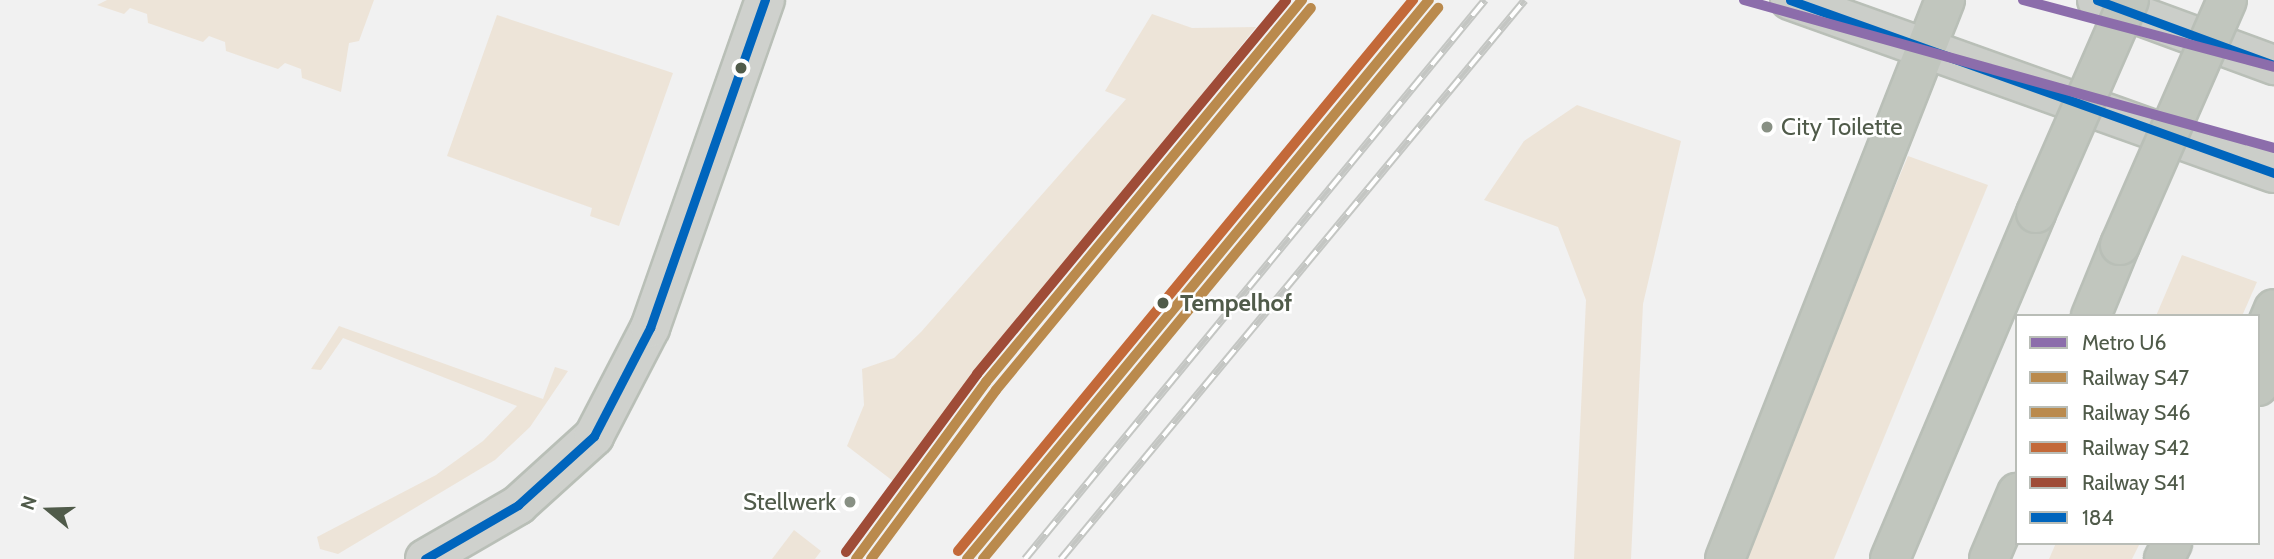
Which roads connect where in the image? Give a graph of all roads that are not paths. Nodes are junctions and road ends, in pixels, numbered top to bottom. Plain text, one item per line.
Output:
1 (765, 0) edge
2 (1790, 0) edge
3 (1945, 0) edge
4 (2096, 0) edge
5 (2129, 0) edge
6 (2227, 0) edge
7 (1925, 48) junction
8 (2274, 65) edge
9 (2274, 173) edge
10 (2274, 309) edge
11 (2092, 314) edge
12 (2260, 342) edge
13 (2274, 368) edge
14 (2260, 384) edge
15 (2015, 498) edge
16 (425, 559) edge
17 (1725, 559) edge
18 (1890, 559) edge
19 (1989, 559) edge

1 - 16 street
2 - 7 main road
3 - 7 highway
4 - 8 main road
5 - 18 highway, bridge
6 - 11 highway, bridge
7 - 9 main road
7 - 17 highway
10 - 12 highway
13 - 14 highway
15 - 19 highway

